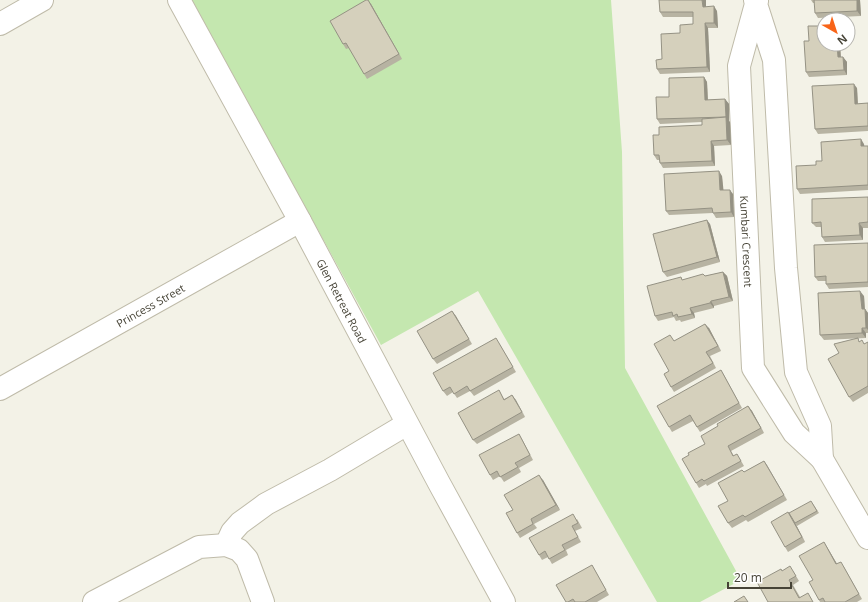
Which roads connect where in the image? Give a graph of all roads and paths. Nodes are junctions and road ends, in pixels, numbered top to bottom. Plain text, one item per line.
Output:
1 (42, 0) edge
2 (179, 0) edge
3 (756, 1) edge
4 (0, 24) edge
5 (300, 222) junction
6 (0, 389) edge
7 (407, 424) junction
8 (822, 458) junction
9 (868, 538) edge
10 (226, 546) junction
11 (94, 602) edge
12 (263, 602) edge
13 (504, 602) edge

1 - 4 street
2 - 5 street, Glen Retreat Road
3 - 8 street, Kumbari Crescent
3 - 8 street, Kumbari Crescent
5 - 6 street, Princess Street
5 - 7 street, Glen Retreat Road
7 - 10 street
7 - 13 street, Glen Retreat Road
8 - 9 street, Kumbari Crescent
10 - 11 street
10 - 12 street

